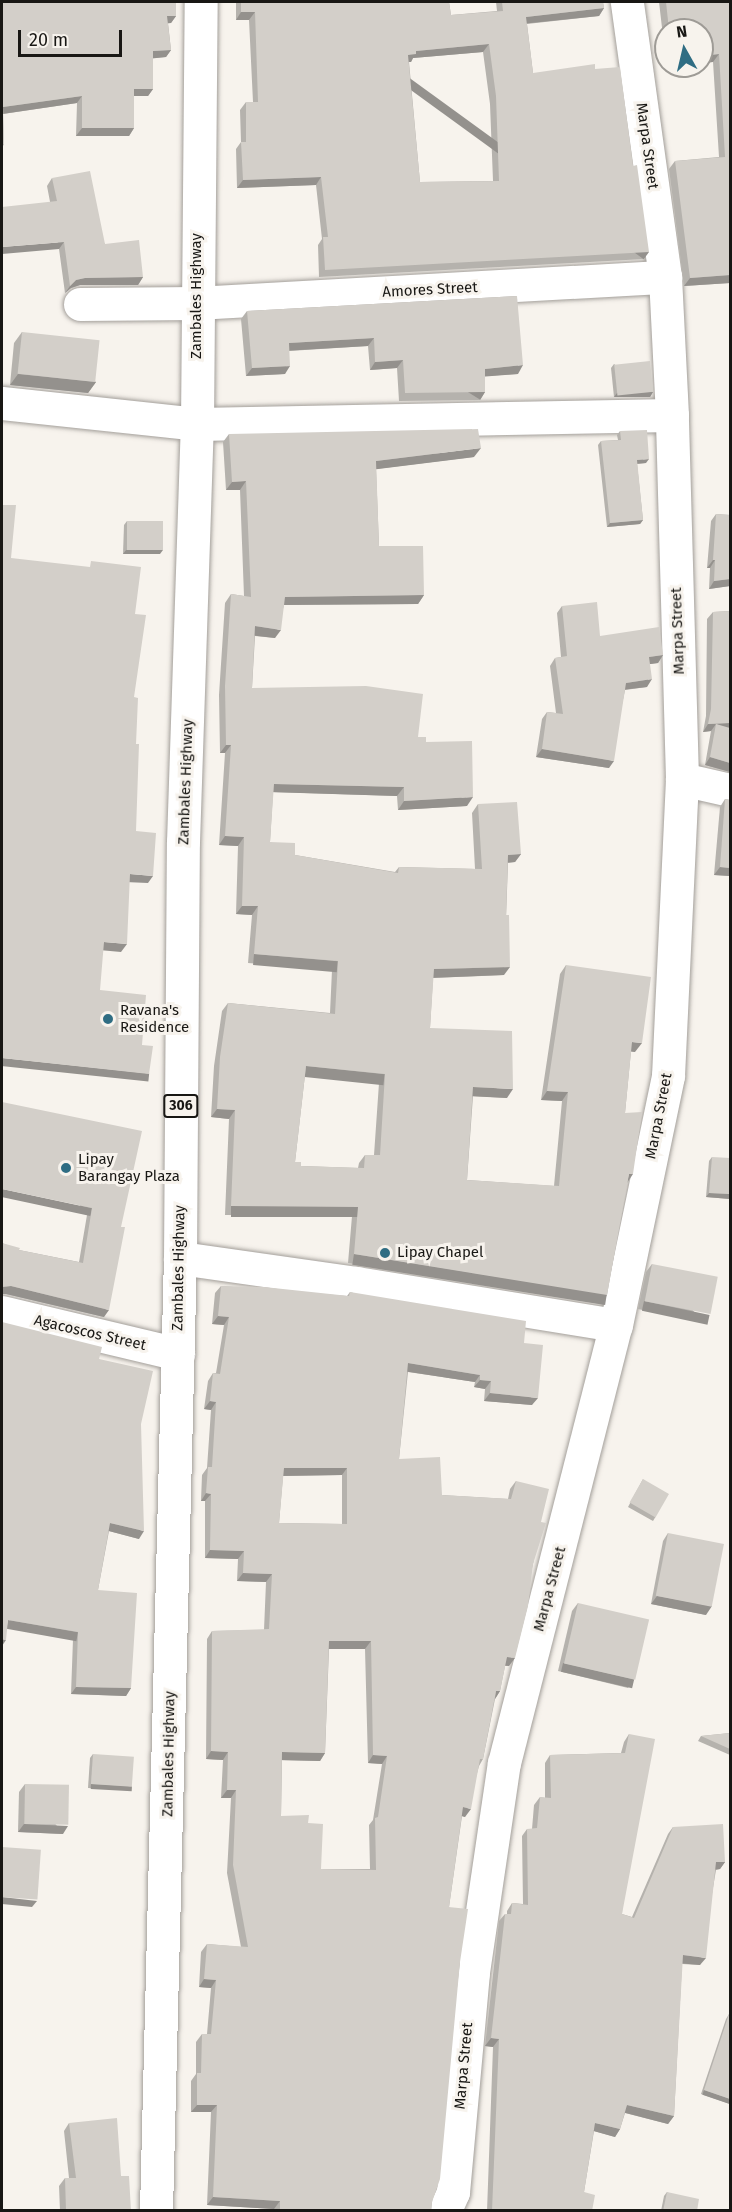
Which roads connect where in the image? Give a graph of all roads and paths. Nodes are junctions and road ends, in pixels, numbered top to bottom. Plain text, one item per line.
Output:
1 (201, 2) edge
2 (627, 2) edge
3 (665, 277) junction
4 (196, 303) junction
5 (80, 304) dead end
6 (2, 403) edge
7 (672, 415) junction
8 (197, 424) junction
9 (682, 779) junction
10 (730, 790) edge
11 (180, 1258) junction
12 (2, 1312) edge
13 (616, 1325) junction
14 (178, 1354) junction
15 (156, 2211) edge
16 (445, 2211) edge

1 - 4 street, Zambales Highway / 306
2 - 3 street, Marpa Street
3 - 4 street, Amores Street
3 - 7 street, Marpa Street
4 - 5 street, Amores Street
4 - 8 street, Zambales Highway / 306
6 - 8 street
7 - 8 street
7 - 9 street, Marpa Street
8 - 11 street, Zambales Highway / 306
9 - 10 street
9 - 13 street, Marpa Street
11 - 13 street
11 - 14 street, Zambales Highway / 306
12 - 14 street, Agacoscos Street
13 - 16 street, Marpa Street
14 - 15 street, Zambales Highway / 306

